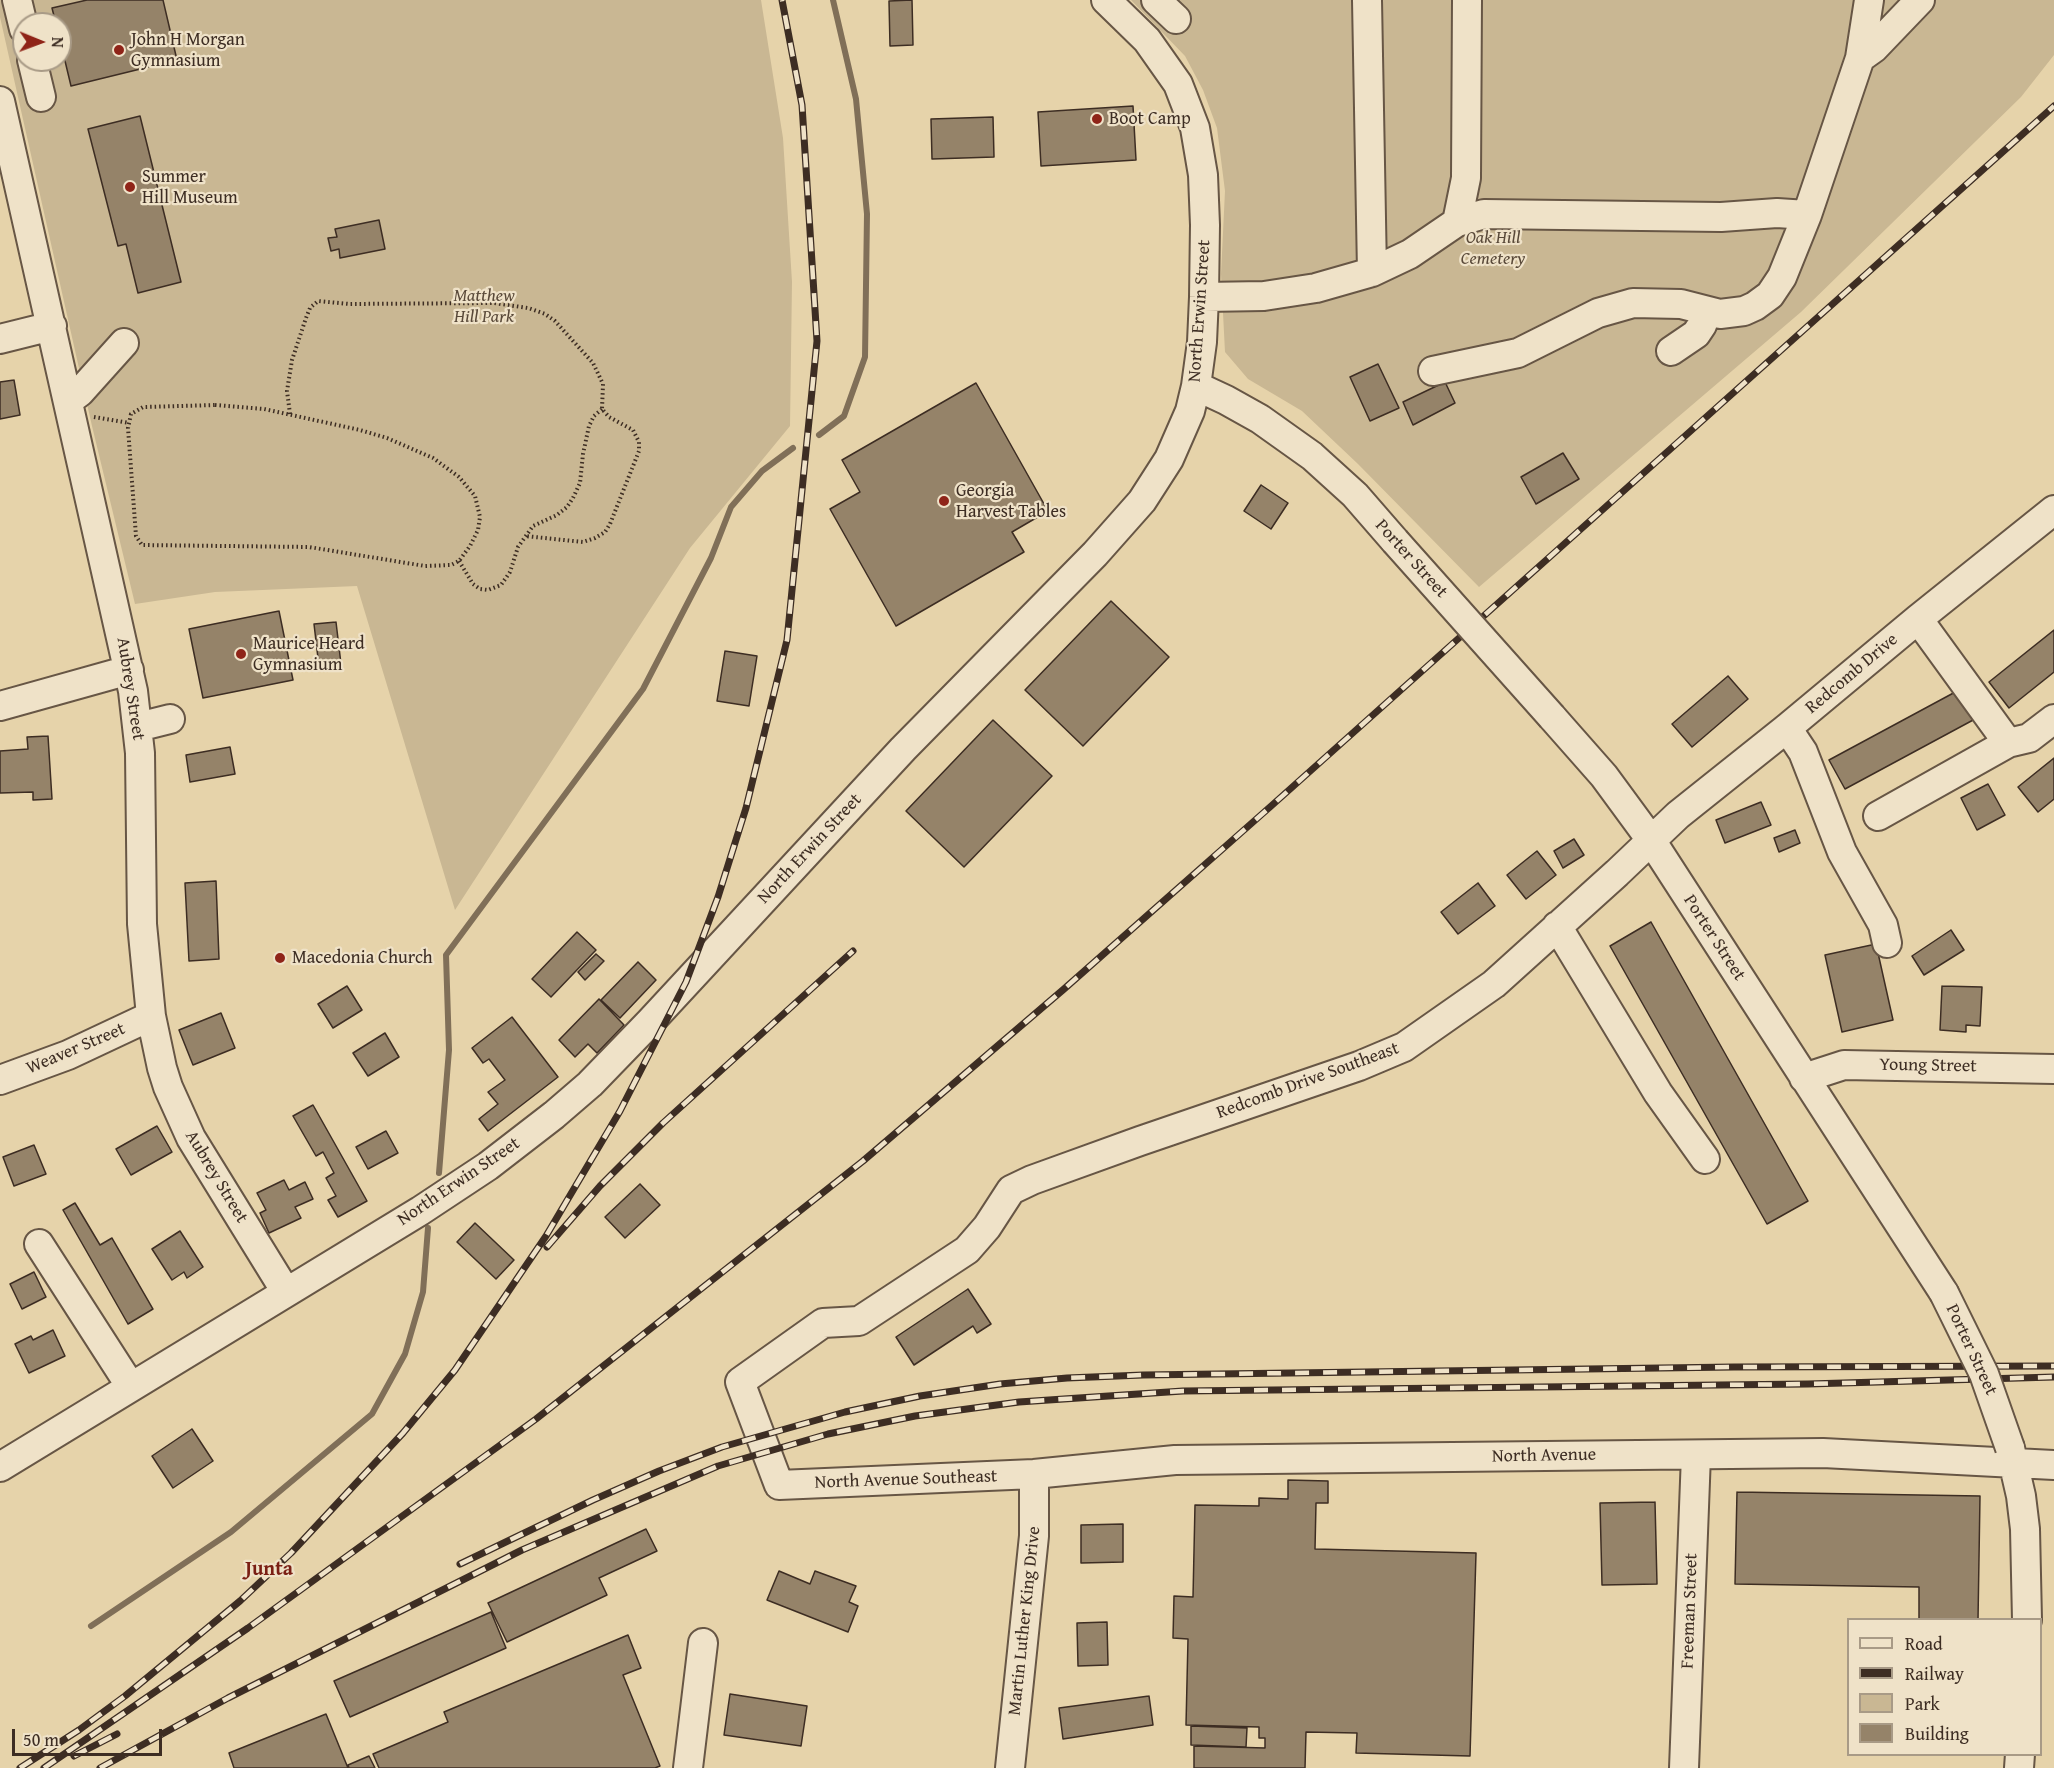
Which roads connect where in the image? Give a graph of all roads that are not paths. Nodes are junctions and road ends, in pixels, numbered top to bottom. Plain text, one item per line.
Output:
1 (1106, 0) edge
2 (1367, 0) edge
3 (1467, 0) edge
4 (1869, 0) edge
5 (1920, 0) edge
6 (1860, 58) junction
7 (35, 72) edge
8 (41, 97) dead end
9 (0, 101) edge
10 (1807, 215) junction
11 (1457, 222) junction
12 (1372, 272) junction
13 (1203, 297) junction
14 (1707, 312) junction
15 (52, 327) junction
16 (0, 339) edge
17 (124, 343) dead end
18 (1671, 351) dead end
19 (1433, 371) dead end
20 (1196, 386) junction
21 (70, 413) junction
22 (2054, 510) edge
23 (1918, 619) junction
24 (129, 670) junction
25 (0, 706) edge
26 (170, 719) dead end
27 (2054, 719) edge
28 (138, 727) junction
29 (1787, 728) junction
30 (2008, 743) junction
31 (1878, 816) dead end
32 (1651, 840) junction
33 (1557, 926) junction
34 (1887, 943) dead end
35 (151, 1016) junction
36 (2054, 1069) edge
37 (1804, 1078) junction
38 (0, 1080) edge
39 (1705, 1159) dead end
40 (39, 1244) dead end
41 (286, 1292) junction
42 (130, 1387) junction
43 (1696, 1455) junction
44 (2012, 1456) junction
45 (2054, 1465) edge
46 (0, 1467) edge
47 (1034, 1474) junction
48 (779, 1485) joint
49 (2028, 1618) edge
50 (703, 1643) dead end
51 (688, 1768) edge
52 (1010, 1768) edge
53 (1684, 1768) edge

1 - 13 street, North Erwin Street
2 - 12 street
3 - 11 street
4 - 6 street
5 - 6 street
6 - 10 street
7 - 8 street
9 - 15 street, Aubrey Street
10 - 11 street
10 - 14 street
11 - 12 street
12 - 13 street
13 - 20 street, North Erwin Street
14 - 18 street
14 - 19 street
15 - 16 street
15 - 21 street, Aubrey Street
17 - 21 street
20 - 32 street, Porter Street, bridge
20 - 41 street, North Erwin Street
21 - 24 street, Aubrey Street
22 - 23 street, Redcomb Drive
23 - 29 street, Redcomb Drive
23 - 30 street
24 - 25 street
24 - 28 street, Aubrey Street
26 - 28 street
27 - 30 street
28 - 35 street, Aubrey Street
29 - 32 street, Redcomb Drive
29 - 34 street
30 - 31 street
32 - 33 street, Redcomb Drive Southeast
32 - 37 street, Porter Street
33 - 39 street
33 - 48 street, Redcomb Drive Southeast
35 - 38 street, Weaver Street
35 - 41 street, Aubrey Street
36 - 37 street, Young Street
37 - 44 street, Porter Street, bridge
40 - 42 street
41 - 42 street, North Erwin Street
42 - 46 street, North Erwin Street
43 - 44 street, North Avenue
43 - 47 street, North Avenue
43 - 53 street, Freeman Street
44 - 45 street, North Avenue
44 - 49 street, Porter Street
47 - 48 street, North Avenue Southeast
47 - 52 street, Martin Luther King Drive
50 - 51 street

